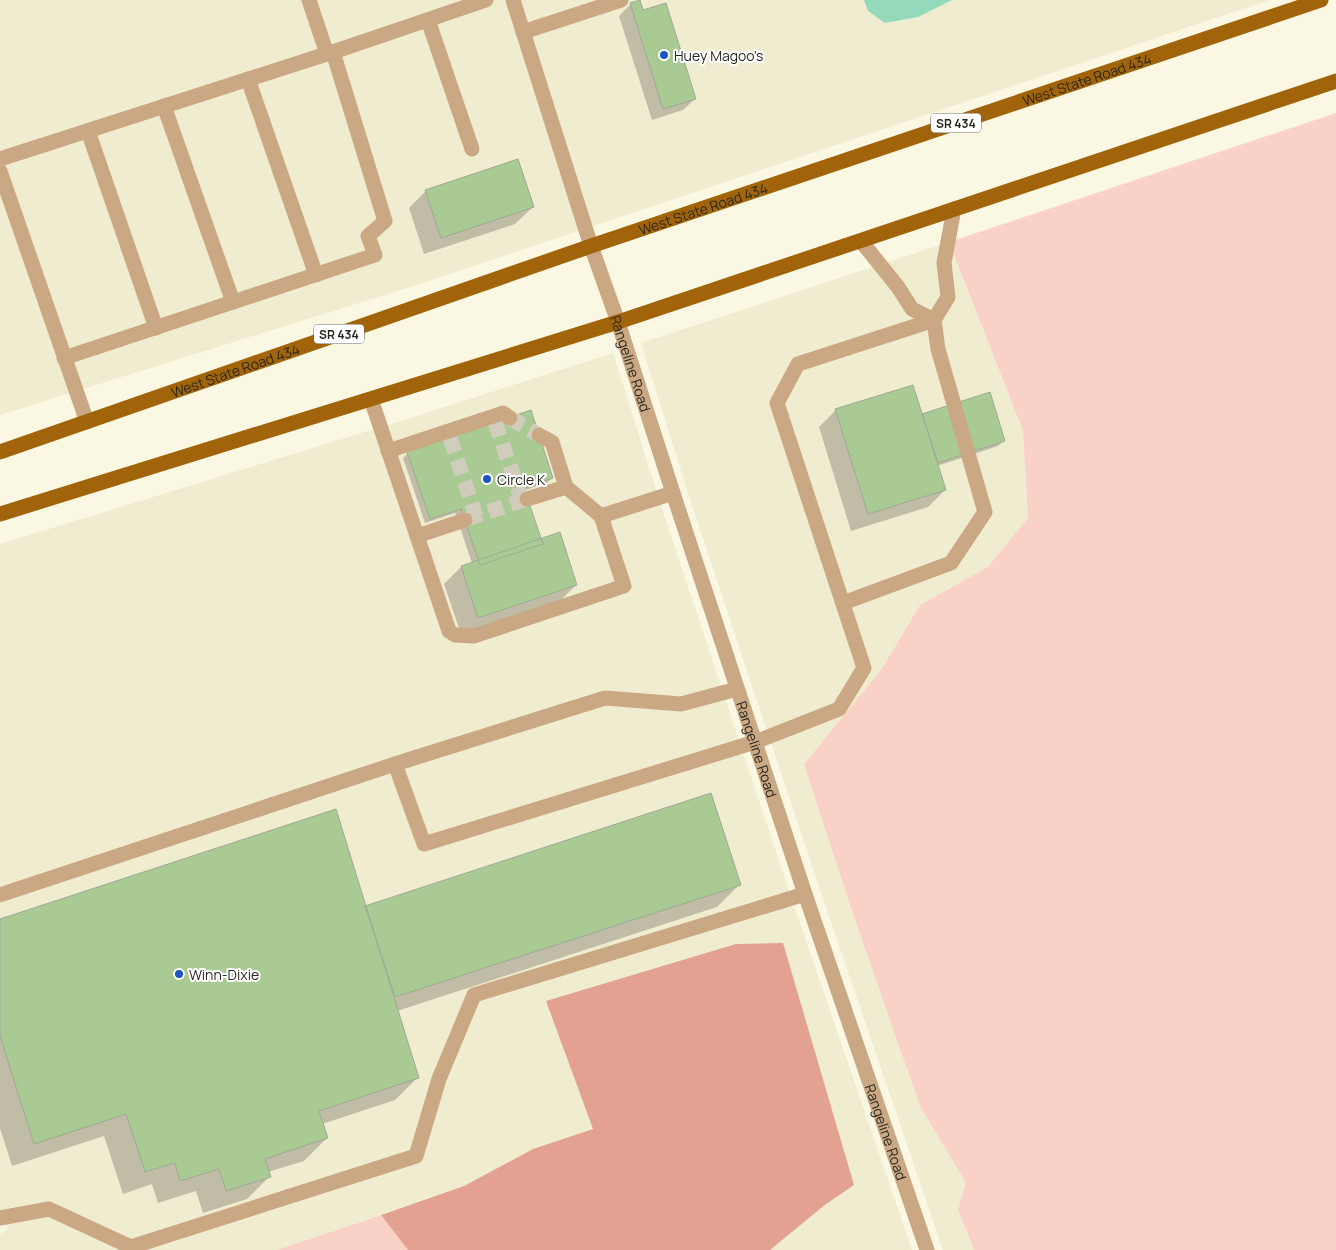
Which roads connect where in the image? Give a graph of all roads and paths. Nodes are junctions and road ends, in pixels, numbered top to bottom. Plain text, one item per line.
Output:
1 (309, 0) edge
2 (486, 0) edge
3 (513, 0) edge
4 (621, 0) edge
5 (1320, 0) edge
6 (428, 20) junction
7 (523, 32) junction
8 (330, 53) junction
9 (248, 79) junction
10 (1336, 81) edge
11 (164, 106) junction
12 (88, 131) junction
13 (472, 149) dead end
14 (0, 159) edge
15 (0, 171) edge
16 (954, 210) junction
17 (861, 241) junction
18 (591, 246) junction
19 (316, 275) junction
20 (233, 302) junction
21 (934, 320) junction
22 (618, 322) junction
23 (156, 328) junction
24 (64, 358) junction
25 (371, 399) junction
26 (510, 418) tunnel mouth
27 (87, 422) junction
28 (539, 435) tunnel mouth
29 (388, 450) junction
30 (0, 452) edge
31 (566, 487) junction
32 (673, 493) junction
33 (528, 499) tunnel mouth
34 (0, 514) edge
35 (601, 516) junction
36 (465, 520) tunnel mouth
37 (417, 536) junction
38 (843, 603) junction
39 (737, 689) junction
40 (755, 742) junction
41 (395, 764) junction
42 (805, 894) junction
43 (0, 895) edge
44 (0, 1218) edge
45 (927, 1250) edge

1 - 8 street
2 - 6 street
3 - 7 street, Rangeline Road
4 - 7 street
5 - 18 main road, West State Road 434 / SR 434
6 - 8 street
6 - 13 street
7 - 18 street, Rangeline Road
8 - 9 street
8 - 19 street
9 - 11 street
9 - 19 street
10 - 16 main road
11 - 12 street
11 - 20 street
12 - 14 street
12 - 23 street
15 - 24 street
16 - 17 main road
16 - 21 street
17 - 21 street
17 - 22 main road
18 - 22 street, Rangeline Road
18 - 27 main road, West State Road 434 / SR 434
19 - 20 street
20 - 23 street
21 - 38 street
21 - 38 street
22 - 25 main road
22 - 32 street, Rangeline Road
23 - 24 street
24 - 27 street
25 - 29 street
25 - 34 main road
26 - 29 street
27 - 30 main road, SR 434
28 - 31 street
29 - 37 street
31 - 33 street
31 - 35 street
32 - 35 street
32 - 39 street, Rangeline Road
35 - 37 street
36 - 37 street
38 - 40 street
39 - 40 street, Rangeline Road
39 - 41 street
40 - 41 street
40 - 42 street, Rangeline Road
41 - 43 street
42 - 44 street
42 - 45 street, Rangeline Road

